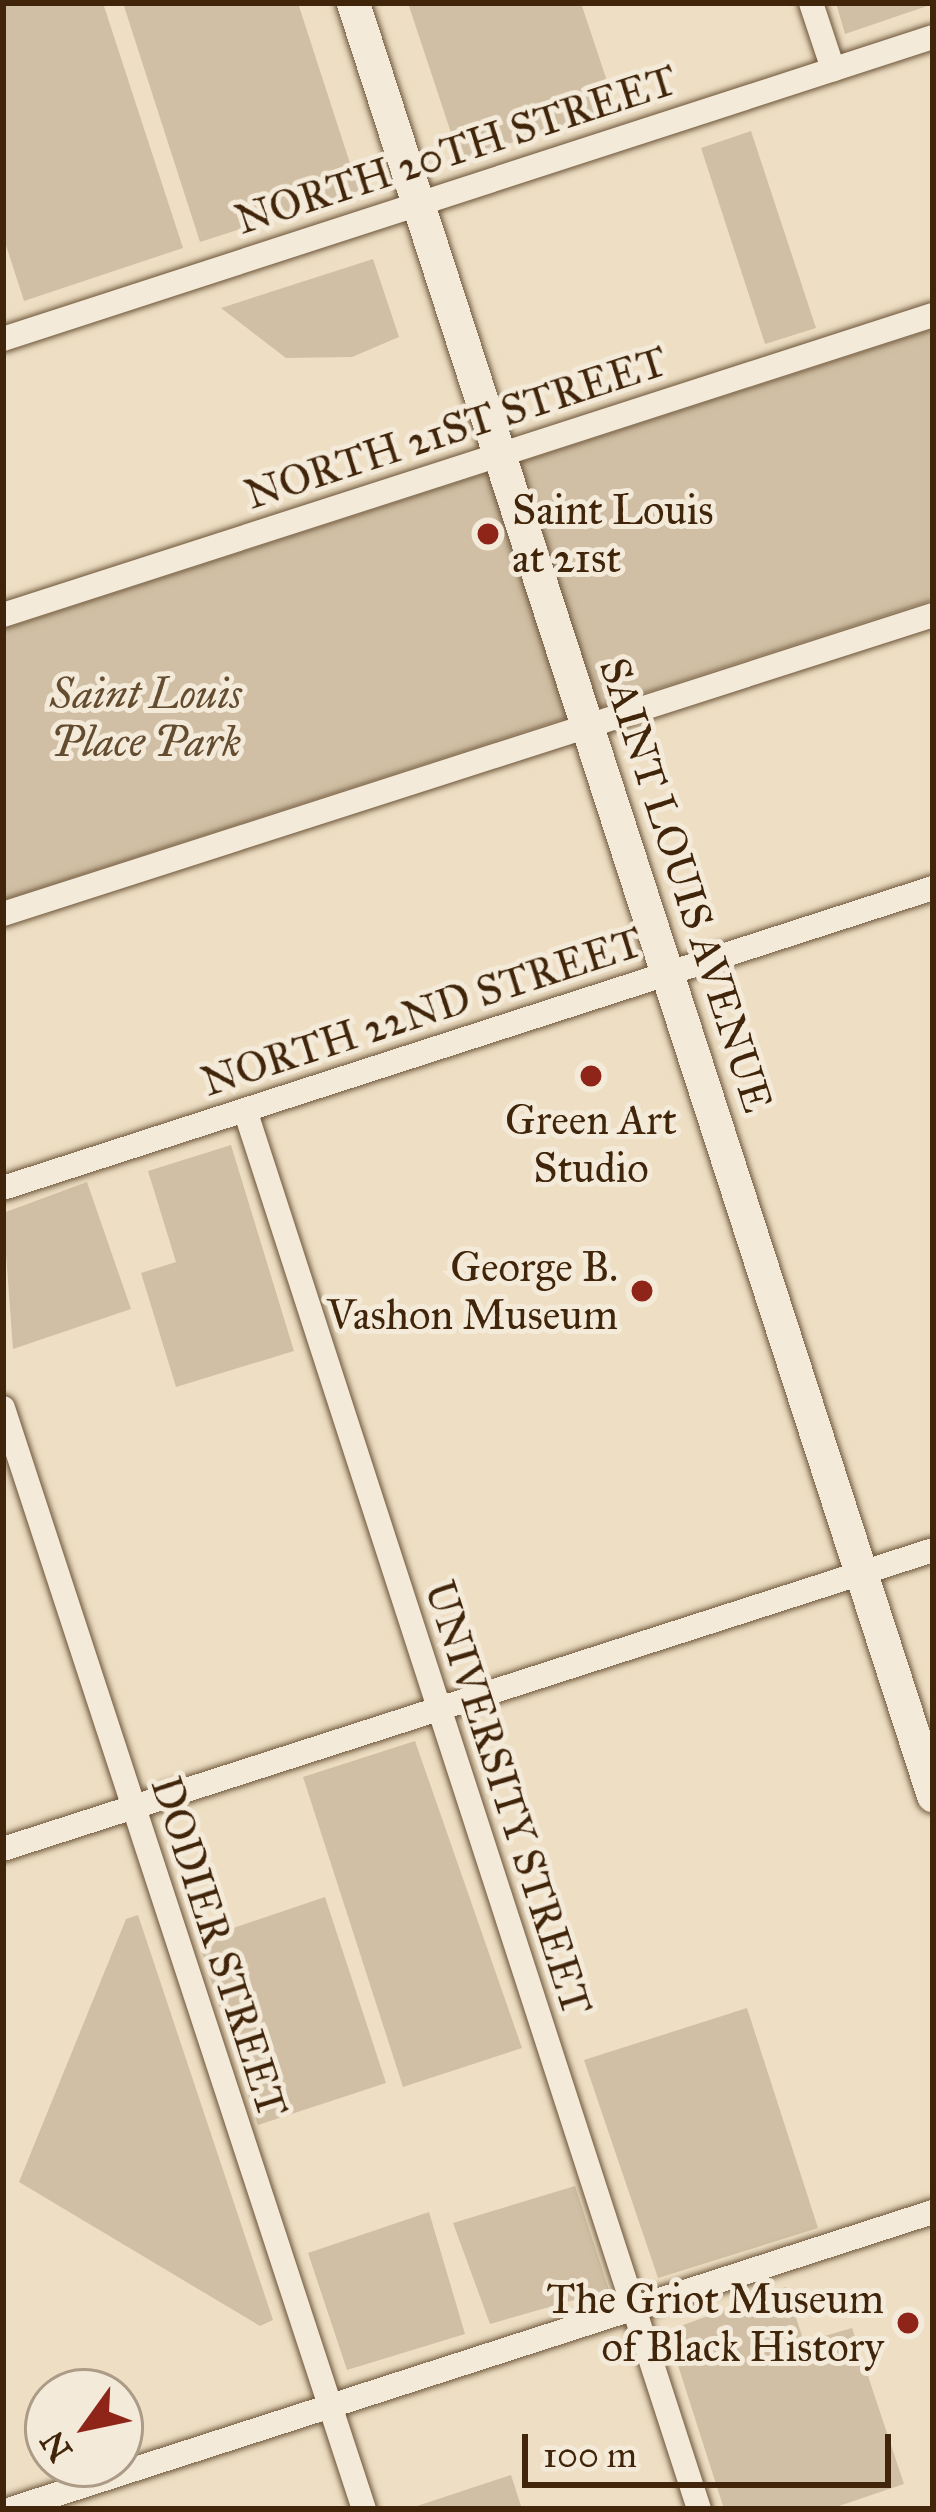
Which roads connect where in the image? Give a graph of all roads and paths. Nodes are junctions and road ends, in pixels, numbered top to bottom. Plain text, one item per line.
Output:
1 (353, 3) edge
2 (812, 3) edge
3 (933, 37) edge
4 (832, 69) junction
5 (418, 204) junction
6 (933, 315) edge
7 (5, 330) edge
8 (500, 454) junction
9 (3, 615) edge
10 (933, 615) edge
11 (587, 726) junction
12 (933, 888) edge
13 (3, 914) edge
14 (668, 974) junction
15 (245, 1110) junction
16 (3, 1188) edge
17 (3, 1408) edge
18 (933, 1550) edge
19 (861, 1573) junction
20 (438, 1708) junction
21 (933, 1795) edge
22 (132, 1807) junction
23 (3, 1849) edge
24 (933, 2212) edge
25 (633, 2308) junction
26 (330, 2406) junction
27 (20, 2508) edge
28 (364, 2509) edge
29 (699, 2509) edge

1 - 5 street, SAINT LOUIS AVENUE
2 - 4 street
3 - 4 street, NORTH 20TH STREET
4 - 5 street, NORTH 20TH STREET
5 - 7 street, NORTH 20TH STREET
5 - 8 street, SAINT LOUIS AVENUE
6 - 8 street, NORTH 21ST STREET
8 - 9 street, NORTH 21ST STREET
8 - 11 street, SAINT LOUIS AVENUE
10 - 11 street
11 - 13 street
11 - 14 street, SAINT LOUIS AVENUE
12 - 14 street, NORTH 22ND STREET
14 - 15 street, NORTH 22ND STREET
14 - 19 street, SAINT LOUIS AVENUE
15 - 16 street, NORTH 22ND STREET
15 - 20 street, UNIVERSITY STREET
17 - 22 street, DODIER STREET
18 - 19 street
19 - 20 street
19 - 21 street, SAINT LOUIS AVENUE
20 - 22 street
20 - 25 street, UNIVERSITY STREET
22 - 23 street
22 - 26 street, DODIER STREET
24 - 25 street
25 - 26 street
25 - 29 street, UNIVERSITY STREET
26 - 27 street
26 - 28 street, DODIER STREET

